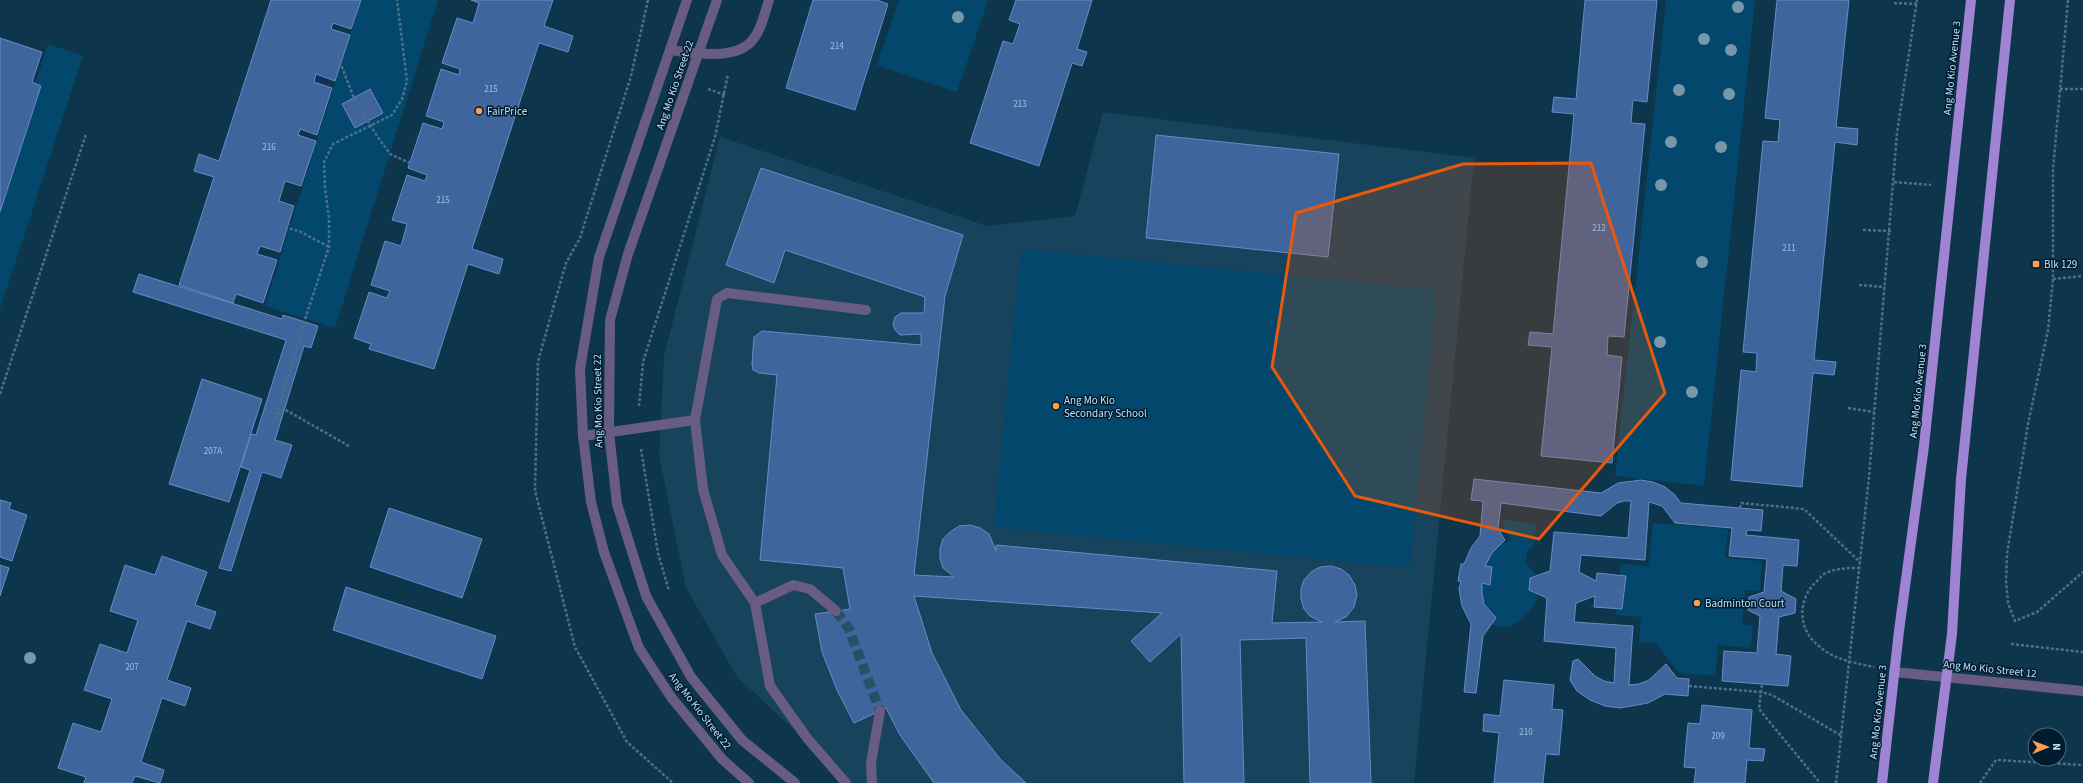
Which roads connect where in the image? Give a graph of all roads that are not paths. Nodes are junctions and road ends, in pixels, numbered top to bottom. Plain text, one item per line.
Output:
1 (687, 0) edge
2 (717, 0) edge
3 (769, 0) edge
4 (1971, 0) edge
5 (2010, 0) edge
6 (670, 50) junction
7 (698, 54) junction
8 (866, 310) dead end
9 (695, 420) junction
10 (608, 432) junction
11 (583, 436) junction
12 (755, 603) junction
13 (836, 611) tunnel mouth
14 (1894, 672) junction
15 (1946, 676) junction
16 (2083, 691) edge
17 (880, 711) tunnel mouth
18 (749, 783) edge
19 (795, 783) edge
20 (846, 783) edge
21 (872, 783) edge
22 (1882, 783) edge
23 (1933, 783) edge

1 - 6 street, Ang Mo Kio Street 22
2 - 7 street, Ang Mo Kio Street 22
3 - 7 street
4 - 14 main road, Ang Mo Kio Avenue 3
5 - 15 main road
6 - 7 street
6 - 11 street, Ang Mo Kio Street 22
7 - 10 street, Ang Mo Kio Street 22
8 - 9 street
9 - 10 street
9 - 12 street
10 - 11 street
10 - 19 street, Ang Mo Kio Street 22
11 - 18 street, Ang Mo Kio Street 22
12 - 13 street
12 - 20 street
14 - 15 street, Ang Mo Kio Street 12
14 - 22 main road, Ang Mo Kio Avenue 3
15 - 16 street, Ang Mo Kio Street 12
15 - 23 main road
17 - 21 street

